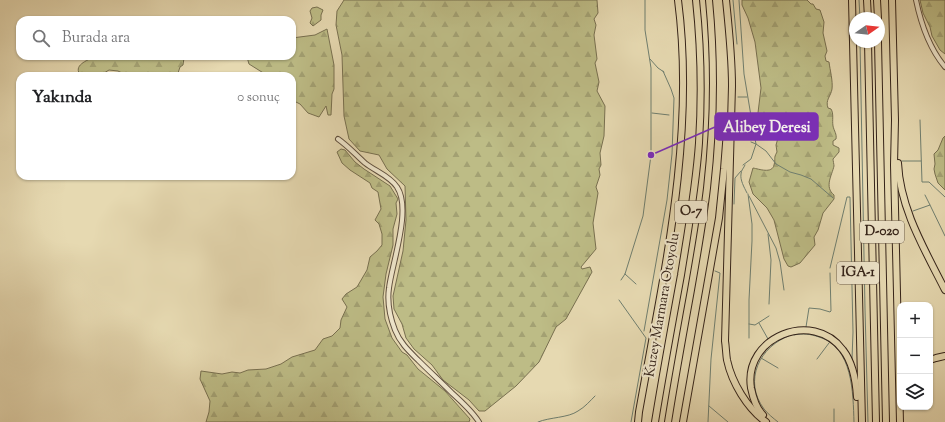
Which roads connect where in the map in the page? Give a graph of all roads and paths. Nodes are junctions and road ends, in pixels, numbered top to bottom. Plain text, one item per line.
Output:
1 (678, 0) edge
2 (696, 0) edge
3 (708, 0) edge
4 (726, 0) edge
5 (852, 0) edge
6 (867, 0) edge
7 (877, 0) edge
8 (892, 0) edge
9 (916, 0) edge
10 (868, 12) edge
11 (878, 12) edge
12 (729, 39) junction
13 (868, 48) edge
14 (878, 48) edge
15 (945, 67) edge
16 (895, 120) junction
17 (338, 139) dead end
18 (945, 290) edge
19 (945, 356) edge
20 (933, 359) edge
21 (902, 410) edge
22 (479, 422) edge
23 (637, 422) edge
24 (655, 422) edge
25 (668, 422) edge
26 (683, 422) edge
27 (766, 422) edge
28 (770, 422) edge
29 (858, 422) edge
30 (862, 422) edge
31 (876, 422) edge
32 (886, 422) edge
33 (901, 422) edge

1 - 23 highway
2 - 24 highway, Kuzey Marmara Otoyolu / O-7
3 - 25 highway, Kuzey Marmara Otoyolu / O-7
4 - 12 highway
5 - 30 highway, IGA-1
6 - 10 highway
7 - 11 highway
8 - 16 highway
9 - 15 street
12 - 26 highway
12 - 27 highway
13 - 31 highway, D-020
14 - 32 highway, D-020
16 - 18 highway
16 - 33 highway
17 - 22 street
19 - 20 highway
21 - 33 highway
28 - 29 highway

